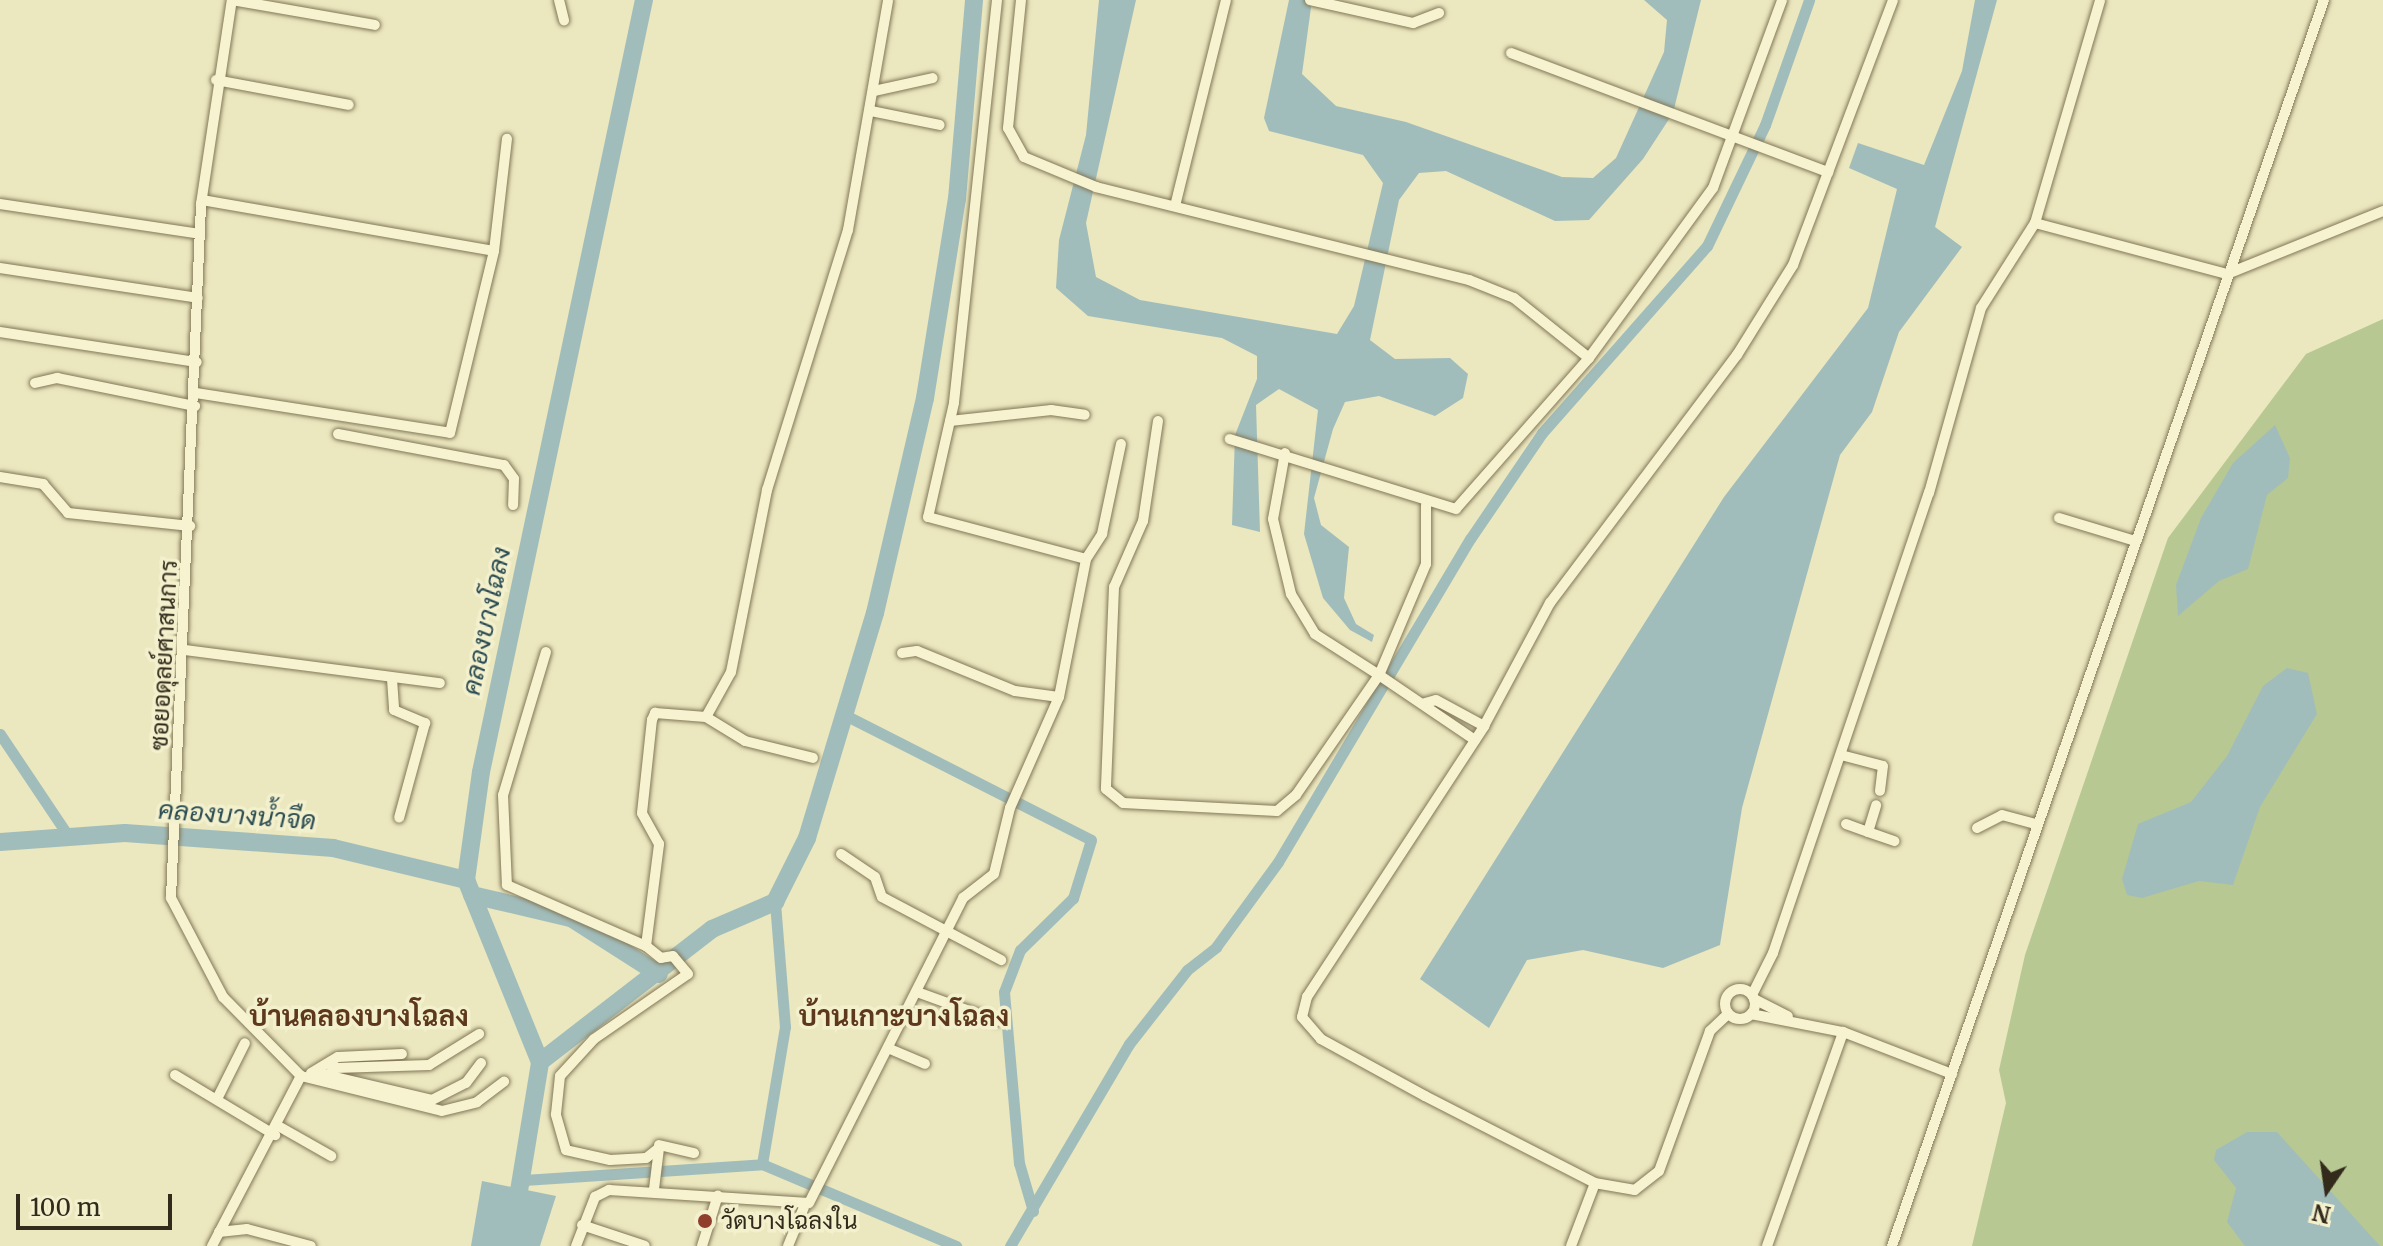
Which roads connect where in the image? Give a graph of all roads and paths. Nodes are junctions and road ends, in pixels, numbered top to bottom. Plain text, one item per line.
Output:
1 (232, 0) edge
2 (559, 0) edge
3 (888, 0) edge
4 (997, 0) edge
5 (1021, 0) edge
6 (1226, 0) edge
7 (1782, 0) edge
8 (1893, 0) edge
9 (2100, 0) edge
10 (2324, 0) edge
11 (1312, 1) edge
12 (285, 4) edge
13 (1439, 13) dead end
14 (564, 20) dead end
15 (375, 25) dead end
16 (1511, 53) dead end
17 (933, 78) dead end
18 (216, 80) junction
19 (874, 91) junction
20 (349, 105) dead end
21 (871, 111) junction
22 (940, 125) dead end
23 (507, 139) dead end
24 (1734, 139) junction
25 (1828, 172) junction
26 (202, 200) junction
27 (0, 204) edge
28 (1175, 206) junction
29 (2383, 211) edge
30 (2035, 223) junction
31 (200, 234) junction
32 (494, 251) junction
33 (0, 268) edge
34 (2227, 274) junction
35 (198, 298) junction
36 (0, 332) edge
37 (1589, 358) junction
38 (197, 362) junction
39 (35, 383) dead end
40 (196, 393) junction
41 (195, 406) junction
42 (1085, 415) dead end
43 (950, 421) junction
44 (1158, 421) dead end
45 (338, 434) dead end
46 (1230, 439) dead end
47 (1121, 444) dead end
48 (1285, 453) junction
49 (0, 477) edge
50 (513, 505) dead end
51 (1426, 505) junction
52 (2059, 518) dead end
53 (190, 526) junction
54 (2135, 541) junction
55 (1086, 559) junction
56 (185, 650) junction
57 (546, 652) dead end
58 (902, 653) dead end
59 (1383, 677) junction
60 (392, 679) junction
61 (440, 683) dead end
62 (1059, 697) junction
63 (1425, 703) junction
64 (706, 717) junction
65 (1484, 726) junction
66 (1475, 740) junction
67 (1841, 755) junction
68 (813, 758) dead end
69 (1880, 791) dead end
70 (1876, 805) dead end
71 (399, 818) dead end
72 (1846, 824) dead end
73 (2036, 824) junction
74 (1977, 828) dead end
75 (1868, 832) junction
76 (1894, 841) dead end
77 (841, 854) dead end
78 (947, 930) junction
79 (646, 946) junction
80 (1001, 960) dead end
81 (917, 992) junction
82 (1753, 997) junction
83 (1728, 1014) junction
84 (1751, 1014) junction
85 (1788, 1016) junction
86 (997, 1021) dead end
87 (1843, 1032) junction
88 (479, 1034) dead end
89 (245, 1043) dead end
90 (890, 1049) junction
91 (402, 1054) dead end
92 (481, 1063) dead end
93 (925, 1064) dead end
94 (314, 1072) junction
95 (1952, 1074) junction
96 (175, 1075) dead end
97 (301, 1076) junction
98 (327, 1076) junction
99 (504, 1082) dead end
100 (218, 1097) junction
101 (277, 1131) junction
102 (659, 1146) junction
103 (694, 1153) dead end
104 (331, 1156) dead end
105 (1595, 1183) junction
106 (654, 1189) junction
107 (718, 1195) junction
108 (807, 1205) junction
109 (582, 1225) junction
110 (219, 1232) junction
111 (212, 1246) edge
112 (311, 1246) edge
113 (576, 1246) edge
114 (645, 1246) edge
115 (702, 1246) edge
116 (788, 1246) edge
117 (1571, 1246) edge
118 (1767, 1246) edge
119 (1892, 1246) edge

1 - 12 street
1 - 18 street, ซอยอดุลย์ศาสนการ
2 - 14 street
3 - 19 street
4 - 43 street
5 - 28 street
6 - 28 street
7 - 24 street
8 - 25 street
9 - 30 street
10 - 34 street
11 - 13 street
12 - 15 street
16 - 24 street
17 - 19 street
18 - 20 street
18 - 26 street, ซอยอดุลย์ศาสนการ
19 - 21 street
21 - 22 street
21 - 64 street
23 - 32 street
24 - 25 street
24 - 37 street
25 - 65 street
26 - 31 street, ซอยอดุลย์ศาสนการ
26 - 32 street
27 - 31 street
28 - 37 street
29 - 34 street
30 - 34 street
30 - 67 street
31 - 35 street, ซอยอดุลย์ศาสนการ
32 - 40 street
33 - 35 street
34 - 54 street
35 - 38 street, ซอยอดุลย์ศาสนการ
36 - 38 street
37 - 51 street
38 - 40 street, ซอยอดุลย์ศาสนการ
39 - 41 street
40 - 41 street, ซอยอดุลย์ศาสนการ
41 - 53 street, ซอยอดุลย์ศาสนการ
42 - 43 street
43 - 55 street
44 - 59 street
45 - 50 street
46 - 48 street
47 - 55 street
48 - 51 street
48 - 59 street
49 - 53 street
51 - 59 street
52 - 54 street
53 - 56 street, ซอยอดุลย์ศาสนการ
54 - 73 street
55 - 62 street
56 - 60 street
56 - 97 street, ซอยอดุลย์ศาสนการ
57 - 79 street
58 - 62 street
59 - 63 street
60 - 61 street
60 - 71 street
62 - 78 street
63 - 65 street
63 - 66 street
64 - 68 street
64 - 79 street
65 - 66 street
66 - 105 street
67 - 69 street
67 - 82 street
70 - 75 street
72 - 75 street
73 - 74 street
73 - 95 street
75 - 76 street
77 - 78 street
78 - 80 street
78 - 81 street
79 - 102 street
81 - 86 street
81 - 90 street
82 - 83 street
82 - 84 street
82 - 85 street
83 - 84 street
83 - 105 street
84 - 85 street
85 - 87 street
87 - 95 street
87 - 118 street
88 - 98 street
89 - 100 street
90 - 93 street
90 - 108 street
91 - 94 street
92 - 98 street
94 - 97 street
94 - 98 street
95 - 119 street
96 - 100 street
97 - 99 street
97 - 101 street
100 - 101 street
101 - 104 street
101 - 110 street
102 - 103 street
102 - 106 street
105 - 117 street
106 - 107 street
106 - 109 street
107 - 108 street
107 - 115 street
108 - 116 street
109 - 113 street
109 - 114 street
110 - 111 street
110 - 112 street

